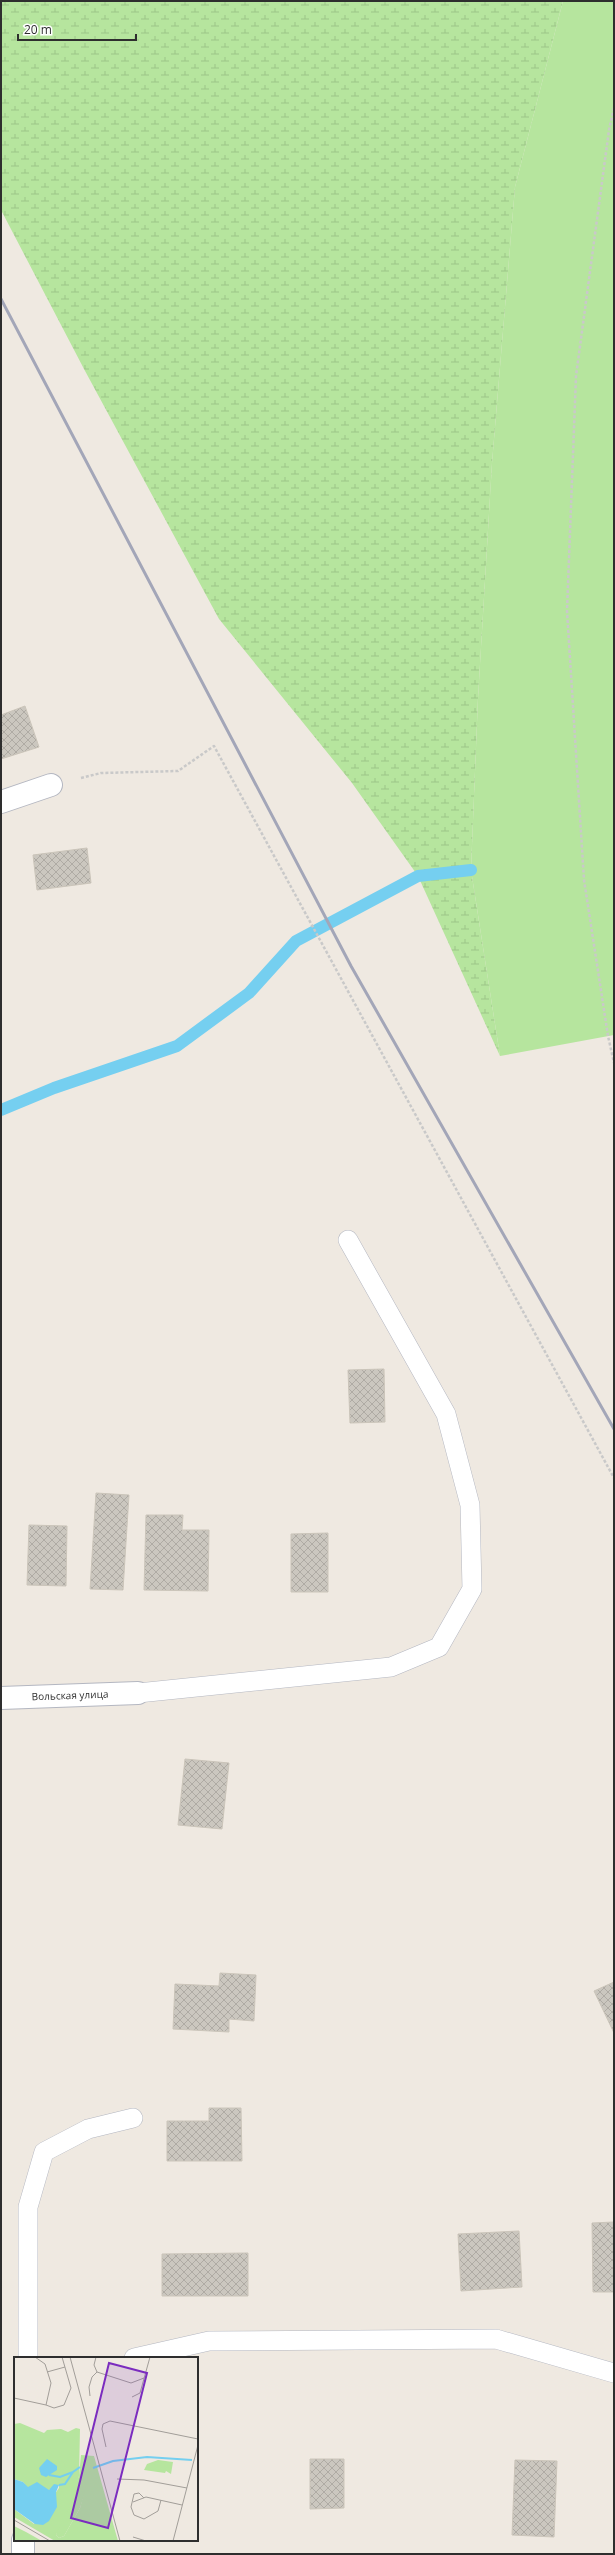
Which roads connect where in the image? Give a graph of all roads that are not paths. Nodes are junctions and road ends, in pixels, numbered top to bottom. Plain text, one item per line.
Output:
1 (51, 785) road end
2 (1, 802) edge
3 (348, 1240) dead end
4 (138, 1693) joint
5 (1, 1698) edge
6 (133, 2118) dead end
7 (28, 2357) edge
8 (138, 2357) edge
9 (614, 2373) edge
10 (23, 2541) edge
11 (23, 2554) edge

1 - 2 street
3 - 4 lane
4 - 5 street, Вольская улица
6 - 7 lane
8 - 9 lane
10 - 11 street

